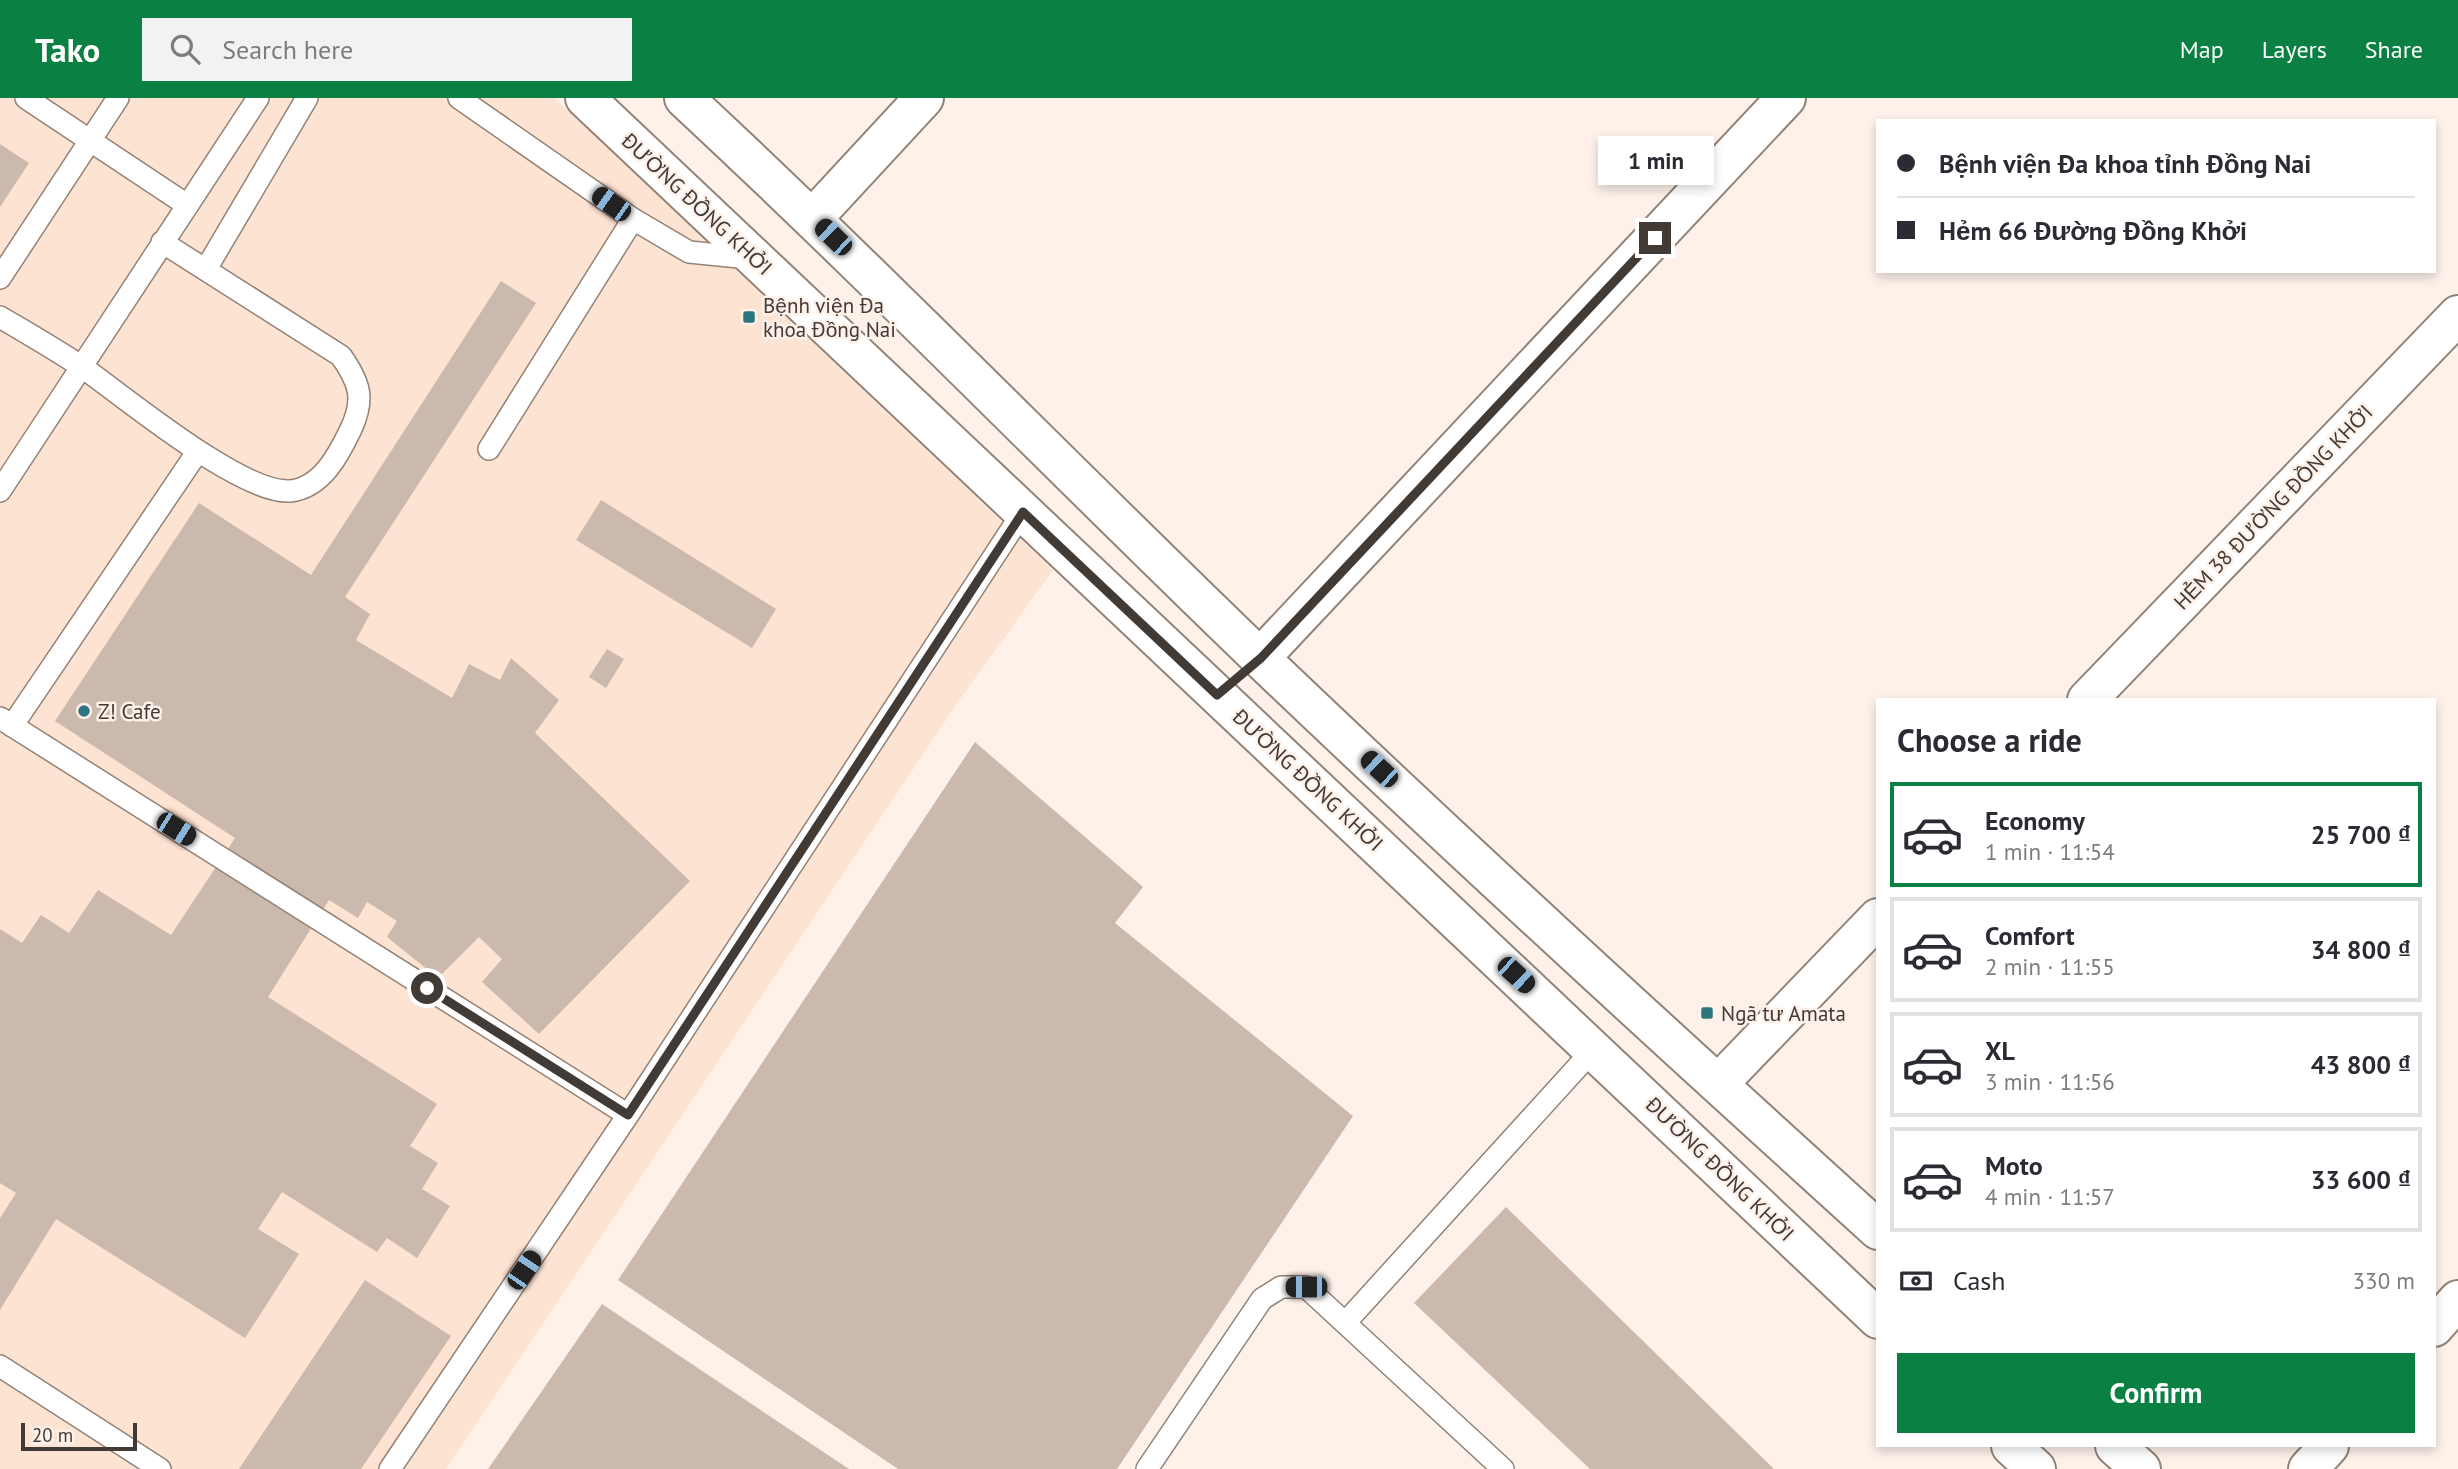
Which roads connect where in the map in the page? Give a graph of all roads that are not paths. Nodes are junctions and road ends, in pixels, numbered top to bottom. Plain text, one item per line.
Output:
1 (26, 98) edge
2 (118, 98) edge
3 (258, 98) edge
4 (307, 98) edge
5 (459, 98) edge
6 (585, 98) edge
7 (684, 98) edge
8 (925, 98) edge
9 (1786, 98) edge
10 (91, 139) junction
11 (187, 205) junction
12 (813, 218) junction
13 (633, 219) junction
14 (162, 242) junction
15 (754, 258) junction
16 (206, 270) junction
17 (0, 278) edge
18 (2458, 315) edge
19 (0, 317) edge
20 (80, 366) junction
21 (489, 449) dead end
22 (198, 451) junction
23 (0, 491) edge
24 (1023, 512) junction
25 (1261, 658) junction
26 (1217, 695) junction
27 (2089, 698) edge
28 (6, 722) edge
29 (1876, 920) edge
30 (1594, 1049) junction
31 (1717, 1084) junction
32 (628, 1115) junction
33 (1876, 1228) edge
34 (2458, 1300) edge
35 (1876, 1316) edge
36 (1345, 1323) junction
37 (2436, 1325) edge
38 (0, 1366) edge
39 (2012, 1447) edge
40 (2116, 1447) edge
41 (2328, 1447) edge
42 (160, 1469) edge
43 (390, 1469) edge
44 (1147, 1469) edge
45 (1503, 1469) edge
46 (2036, 1469) edge
47 (2141, 1469) edge
48 (2308, 1469) edge

1 - 10 lane
2 - 10 lane
3 - 11 lane
4 - 16 lane
5 - 13 lane
6 - 15 main road, ĐƯỜNG ĐỒNG KHỞI
7 - 12 main road
8 - 12 main road
9 - 25 main road
10 - 11 lane
10 - 17 lane
11 - 14 lane
12 - 25 main road
13 - 15 lane
13 - 21 lane
14 - 16 lane
14 - 20 lane
15 - 24 main road, ĐƯỜNG ĐỒNG KHỞI
16 - 22 lane
18 - 27 main road, HẺM 38 ĐƯỜNG ĐỒNG KHỞI
19 - 20 lane
20 - 22 lane
20 - 23 lane
22 - 28 lane
24 - 26 main road, ĐƯỜNG ĐỒNG KHỞI
24 - 32 lane
25 - 26 main road
25 - 31 main road
26 - 30 main road, ĐƯỜNG ĐỒNG KHỞI
28 - 32 lane
29 - 31 main road
30 - 35 main road, ĐƯỜNG ĐỒNG KHỞI
30 - 36 lane
31 - 33 main road
32 - 43 lane
34 - 37 main road
36 - 44 lane
36 - 45 lane
38 - 42 lane
39 - 46 main road
40 - 47 main road
41 - 48 main road

